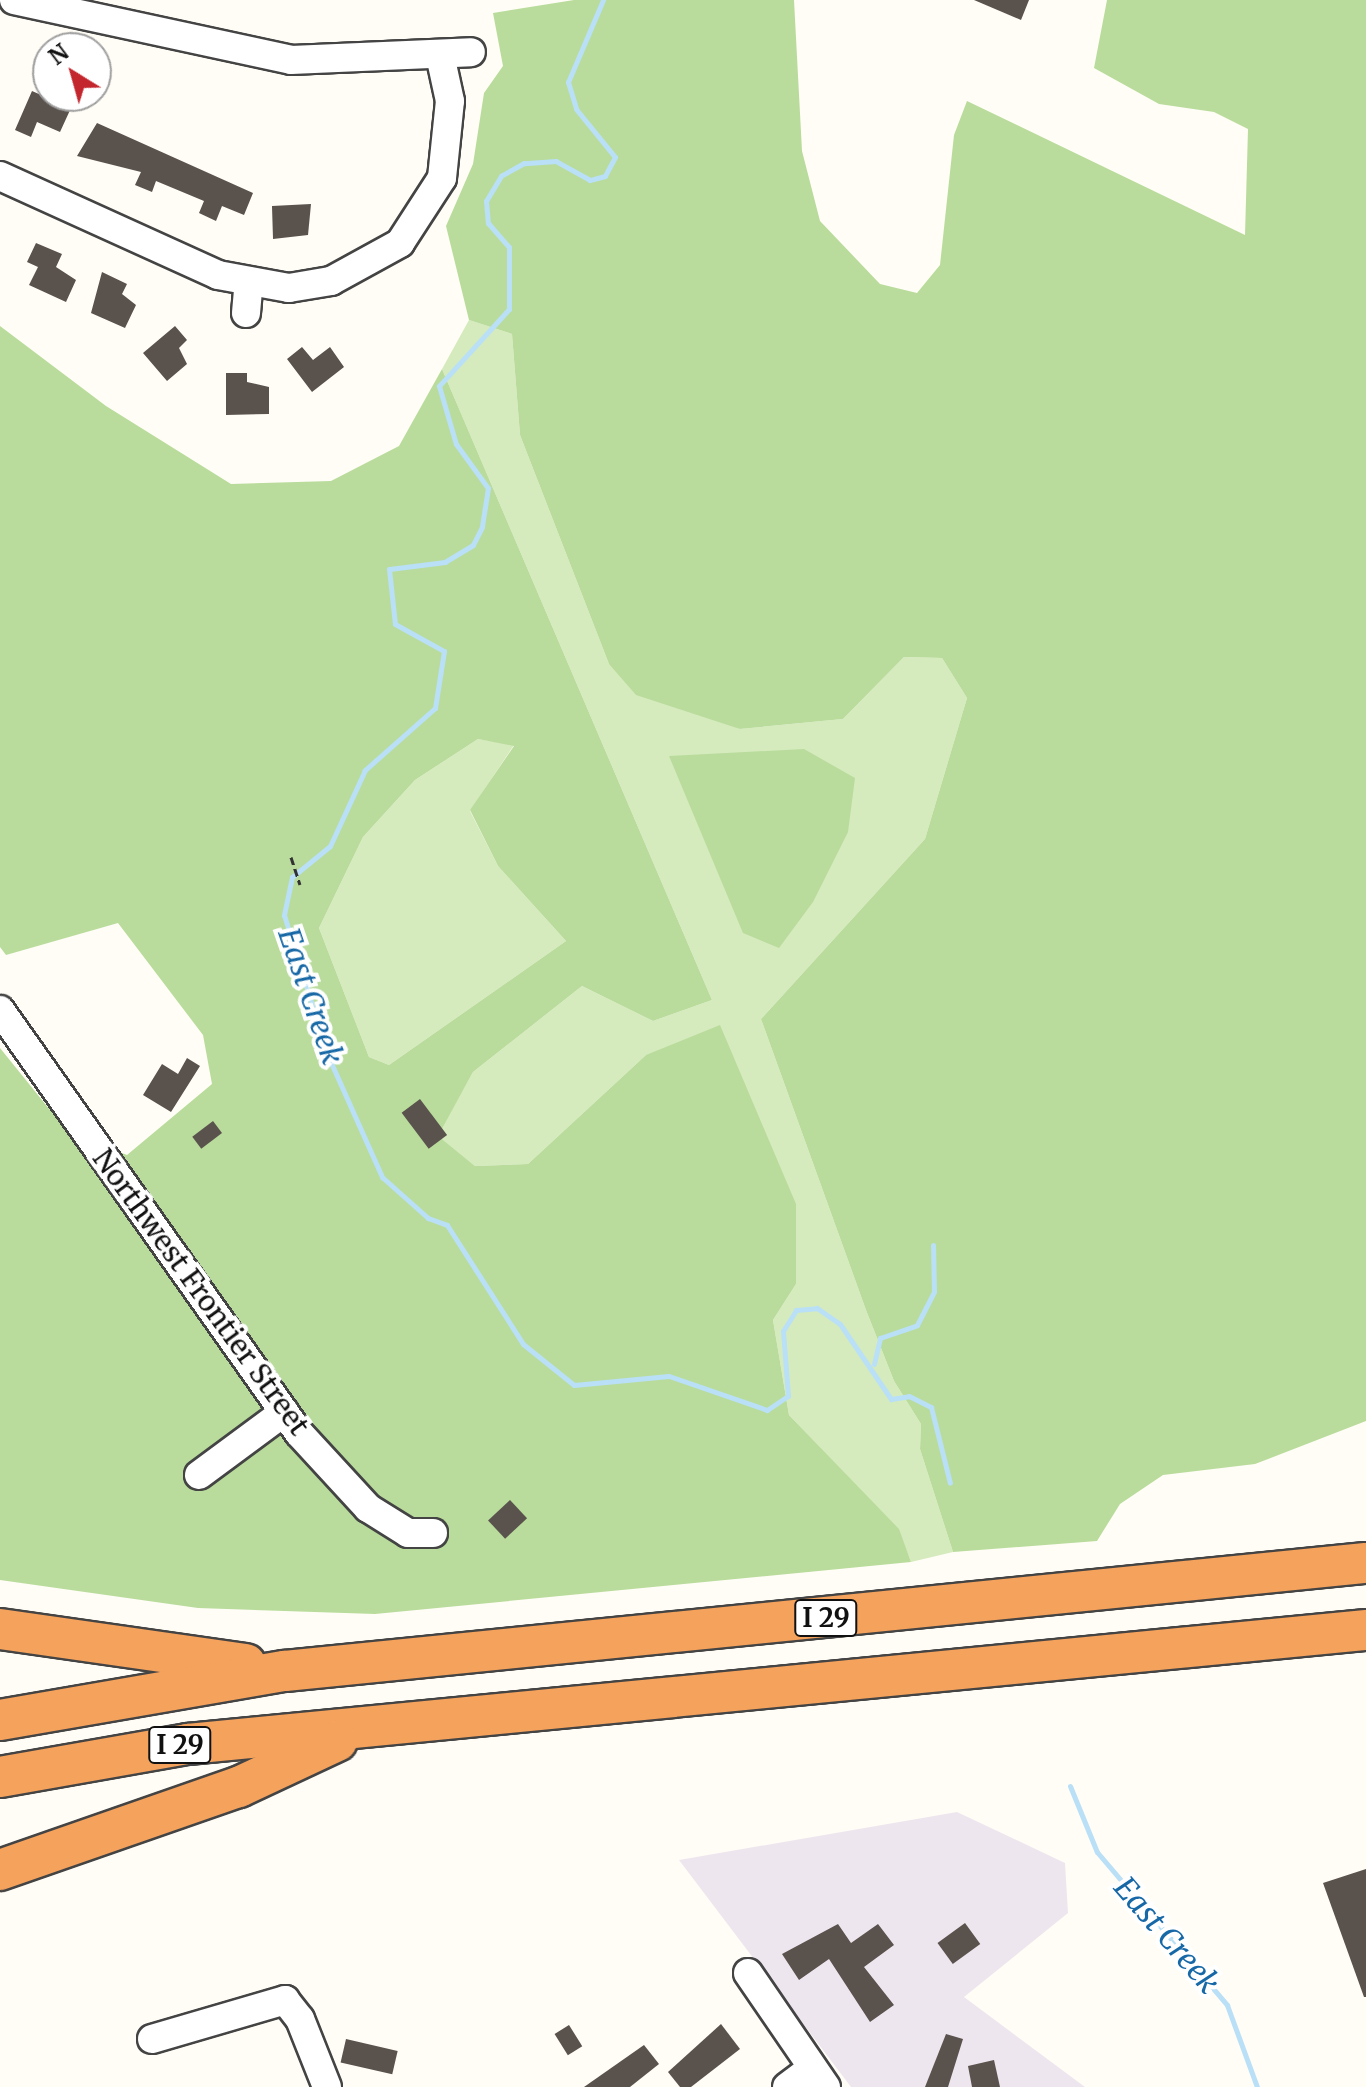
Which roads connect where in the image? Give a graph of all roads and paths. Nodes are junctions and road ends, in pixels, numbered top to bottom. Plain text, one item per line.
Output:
1 (14, 0) edge
2 (471, 52) dead end
3 (440, 55) junction
4 (0, 176) edge
5 (249, 281) junction
6 (246, 313) dead end
7 (291, 857) dead end
8 (300, 885) dead end
9 (0, 1010) edge
10 (284, 1412) junction
11 (199, 1475) dead end
12 (433, 1533) dead end
13 (1366, 1563) edge
14 (0, 1629) edge
15 (1366, 1630) edge
16 (285, 1671) junction
17 (0, 1720) edge
18 (362, 1729) junction
19 (0, 1777) edge
20 (0, 1870) edge
21 (748, 1973) dead end
22 (152, 2039) dead end
23 (819, 2077) edge
24 (327, 2087) edge
25 (787, 2087) edge

1 - 3 street
2 - 3 street
3 - 5 street
4 - 5 street
5 - 6 street
7 - 8 path
9 - 10 street, Northwest Frontier Street
10 - 11 street
10 - 12 street, Northwest Frontier Street
13 - 16 highway, I 29
14 - 16 highway
15 - 18 highway, I 29
16 - 17 highway, I 29
18 - 19 highway, I 29
18 - 20 highway
21 - 23 street
22 - 24 street
23 - 25 street

